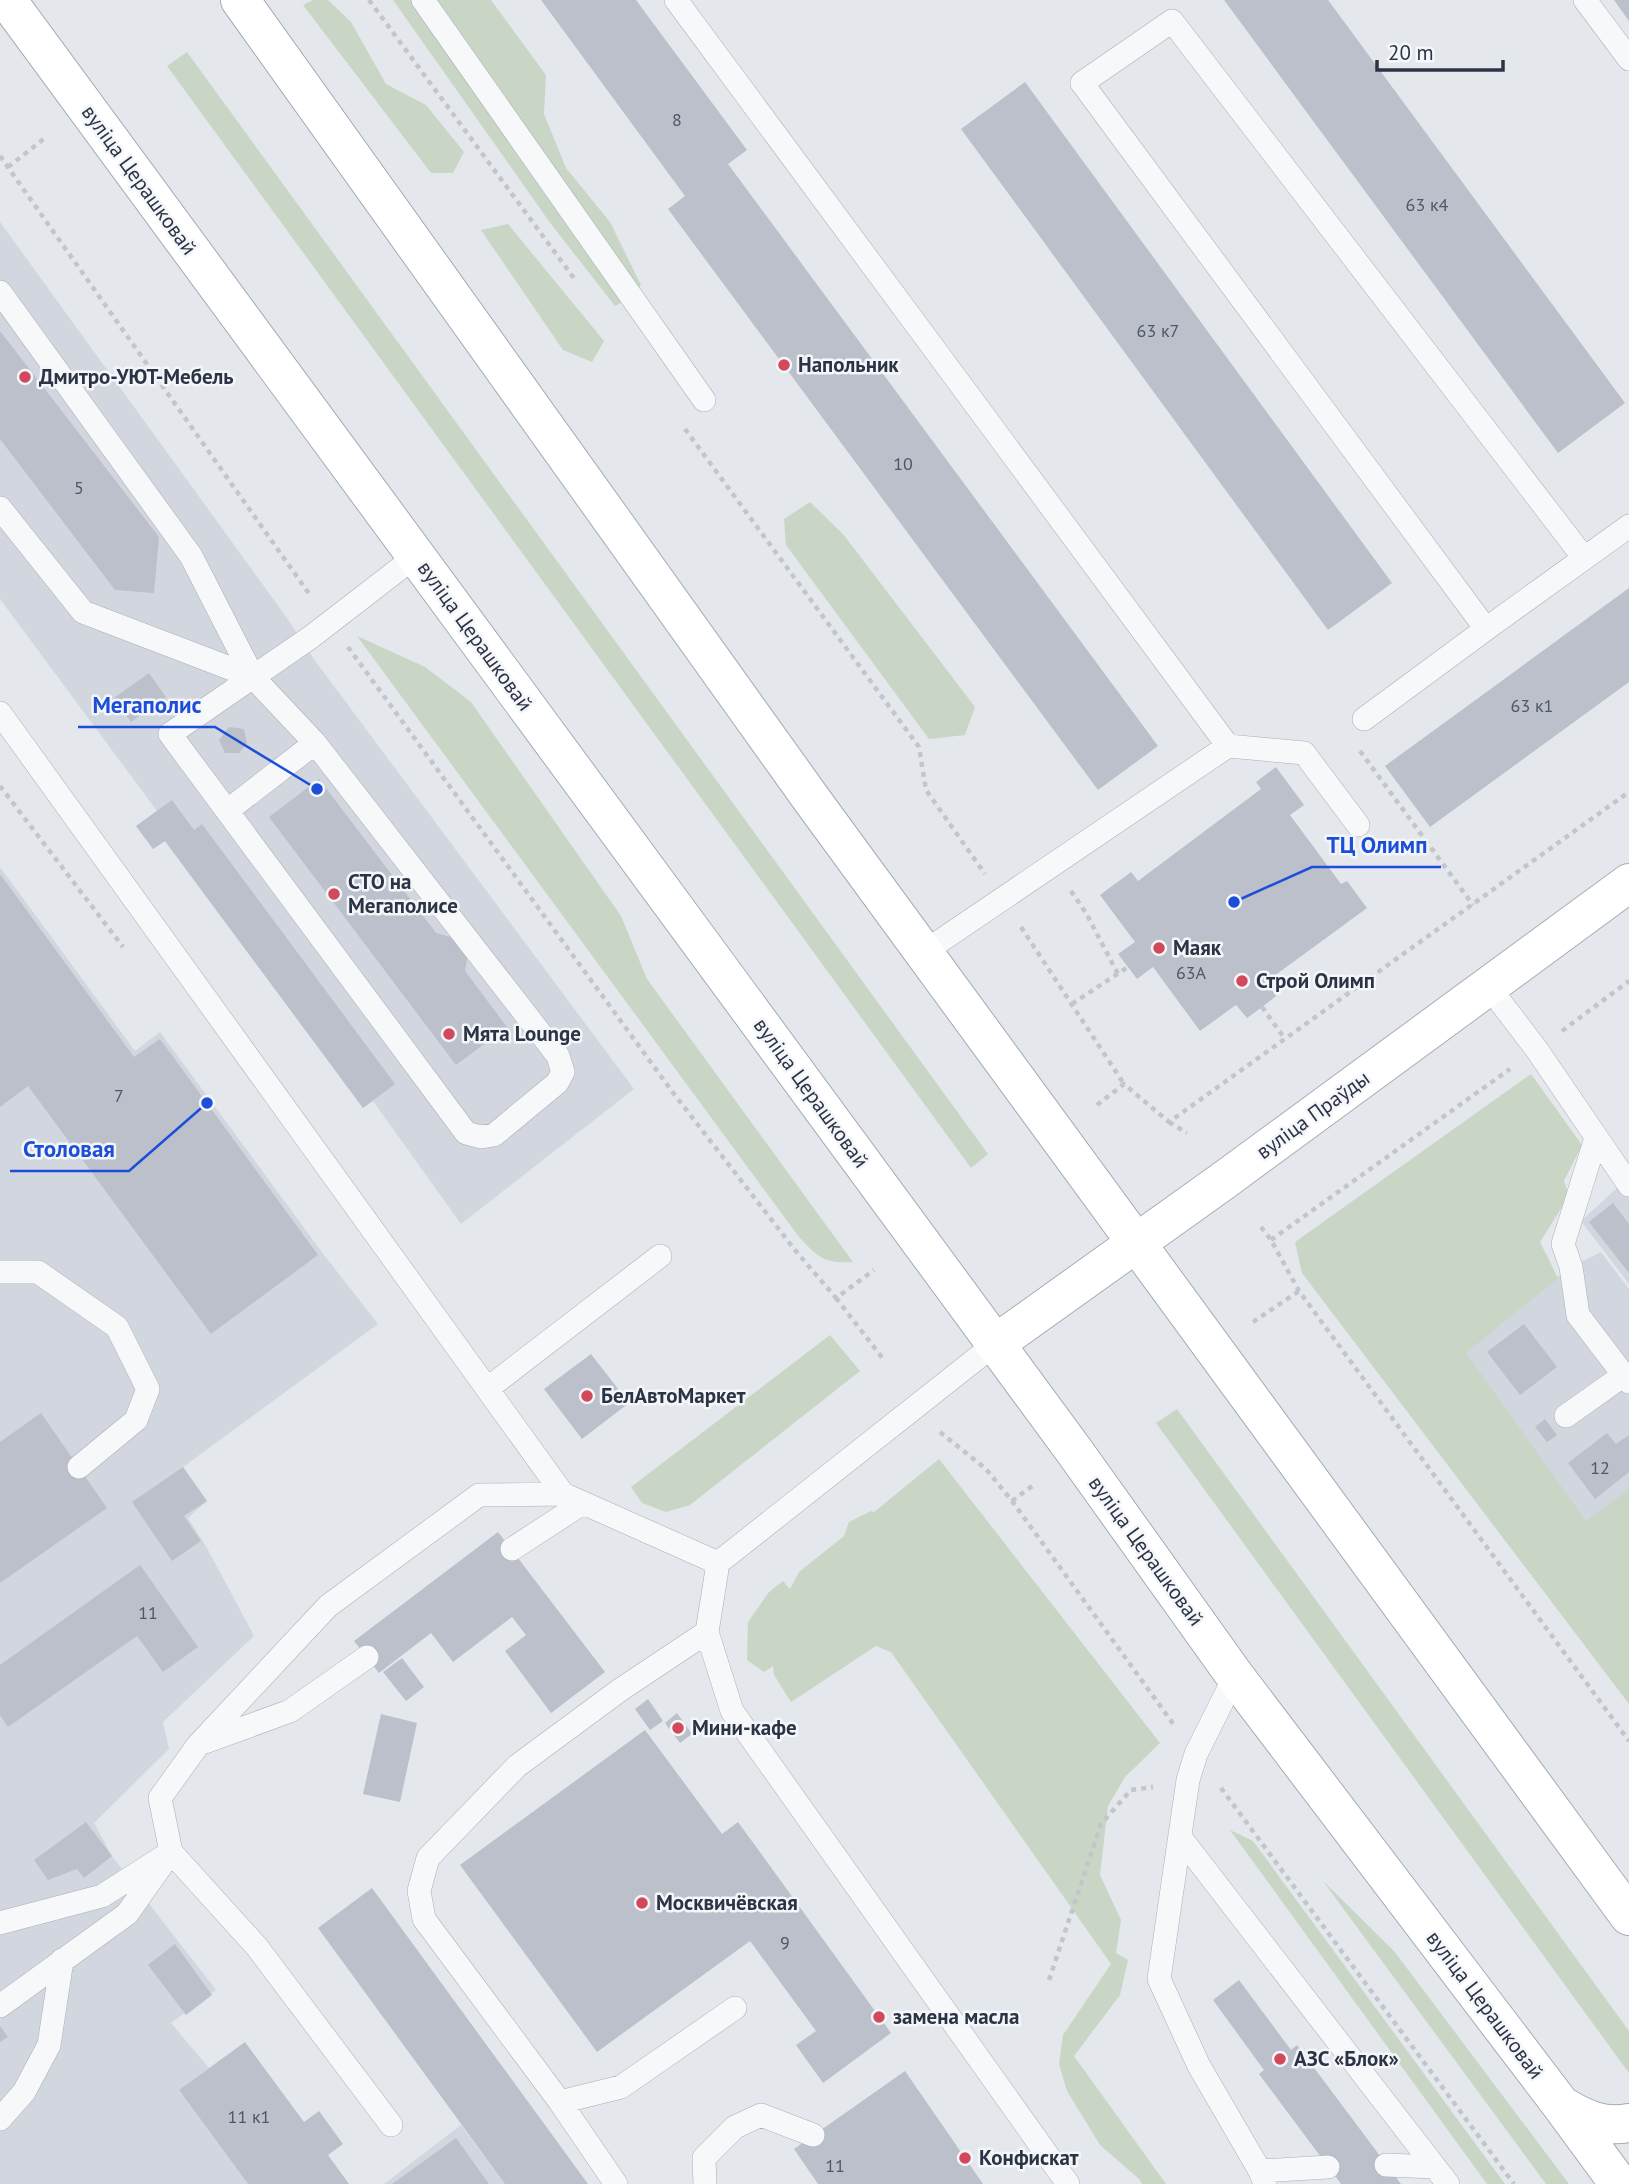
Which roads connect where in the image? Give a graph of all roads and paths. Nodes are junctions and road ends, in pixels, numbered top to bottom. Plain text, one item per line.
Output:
1 (7, 0) edge
2 (240, 0) edge
3 (369, 0) edge
4 (423, 0) edge
5 (676, 0) edge
6 (1585, 0) edge
7 (1629, 59) edge
8 (45, 138) dead end
9 (0, 156) edge
10 (8, 167) junction
11 (582, 290) dead end
12 (0, 292) edge
13 (704, 400) dead end
14 (681, 424) dead end
15 (0, 508) edge
16 (1629, 526) edge
17 (416, 556) junction
18 (1584, 558) junction
19 (330, 622) junction
20 (1486, 629) junction
21 (253, 677) junction
22 (0, 713) edge
23 (1364, 719) dead end
24 (1353, 742) dead end
25 (315, 743) junction
26 (1228, 746) junction
27 (1629, 792) edge
28 (227, 811) junction
29 (1358, 825) dead end
30 (1629, 883) edge
31 (1002, 899) junction
32 (1078, 901) dead end
33 (1472, 905) junction
34 (924, 952) junction
35 (1128, 967) dead end
36 (1118, 974) junction
37 (1629, 981) edge
38 (1489, 987) junction
39 (1072, 1004) junction
40 (1262, 1007) dead end
41 (1284, 1040) junction
42 (1537, 1050) junction
43 (1124, 1084) junction
44 (1097, 1105) dead end
45 (1169, 1122) junction
46 (1187, 1133) dead end
47 (1596, 1138) junction
48 (1629, 1185) edge
49 (1261, 1227) dead end
50 (1271, 1240) junction
51 (1137, 1243) junction
52 (660, 1256) dead end
53 (874, 1270) dead end
54 (0, 1272) edge
55 (1299, 1290) junction
56 (836, 1298) junction
57 (1254, 1322) dead end
58 (995, 1344) junction
59 (884, 1360) dead end
60 (1626, 1378) edge
61 (487, 1389) junction
62 (1566, 1416) dead end
63 (940, 1432) dead end
64 (79, 1466) dead end
65 (1035, 1483) dead end
66 (573, 1498) junction
67 (1012, 1501) junction
68 (512, 1549) dead end
69 (718, 1563) junction
70 (707, 1632) junction
71 (367, 1657) dead end
72 (1235, 1676) junction
73 (1629, 1741) edge
74 (198, 1745) junction
75 (1196, 1754) junction
76 (1188, 1780) junction
77 (1180, 1837) junction
78 (172, 1852) junction
79 (1629, 1916) edge
80 (0, 1923) edge
81 (62, 1960) junction
82 (1049, 1980) dead end
83 (0, 2006) edge
84 (735, 2008) dead end
85 (559, 2102) junction
86 (1561, 2105) junction
87 (0, 2119) edge
88 (1629, 2123) edge
89 (391, 2125) dead end
90 (813, 2135) dead end
91 (1386, 2165) dead end
92 (1328, 2167) dead end
93 (1442, 2176) edge
94 (1263, 2178) edge
95 (616, 2184) edge
96 (705, 2184) edge
97 (1068, 2184) edge
98 (1514, 2184) edge
99 (1619, 2184) edge

1 - 17 main road, вуліца Церашковай
2 - 34 main road
3 - 11 path
4 - 13 lane
5 - 26 lane
6 - 7 lane
8 - 10 path
9 - 10 path
10 - 19 path
12 - 21 lane
14 - 31 path
15 - 21 lane
16 - 18 lane
17 - 19 lane
17 - 58 main road, вуліца Церашковай
18 - 20 lane
18 - 20 lane
19 - 21 lane
19 - 56 path
20 - 23 lane
21 - 25 lane
21 - 28 lane
22 - 61 lane
24 - 33 path
25 - 28 lane
25 - 28 lane
26 - 29 lane
26 - 31 lane
27 - 33 path
30 - 38 main road, вуліца Праўды
31 - 34 lane
31 - 39 path
32 - 36 path
33 - 41 path
34 - 51 main road
35 - 36 path
36 - 39 path
37 - 42 path
38 - 42 lane
38 - 51 main road, вуліца Праўды
39 - 43 path
40 - 41 path
41 - 45 path
42 - 47 lane
42 - 50 path
43 - 44 path
43 - 45 path
45 - 46 path
47 - 48 lane
47 - 60 lane
49 - 50 path
50 - 55 path
51 - 58 main road, вуліца Праўды
51 - 79 main road
52 - 61 lane
53 - 56 path
54 - 64 lane
55 - 57 path
55 - 73 path
56 - 59 path
58 - 69 lane
58 - 72 main road, вуліца Церашковай
60 - 62 lane
61 - 66 lane
63 - 67 path
65 - 67 path
66 - 68 lane
66 - 69 lane
66 - 74 lane
67 - 75 path
69 - 70 lane
70 - 85 lane
70 - 97 lane
71 - 74 lane
72 - 75 lane
72 - 86 main road, вуліца Церашковай
74 - 78 lane
75 - 76 lane
75 - 98 path
76 - 77 lane
76 - 82 path
77 - 93 lane
77 - 94 lane
78 - 80 lane
78 - 81 lane
78 - 89 lane
81 - 83 lane
81 - 87 lane
84 - 85 lane
85 - 95 lane
86 - 88 main road
86 - 99 main road, вуліца Церашковай
90 - 96 lane
91 - 93 lane
92 - 94 lane

